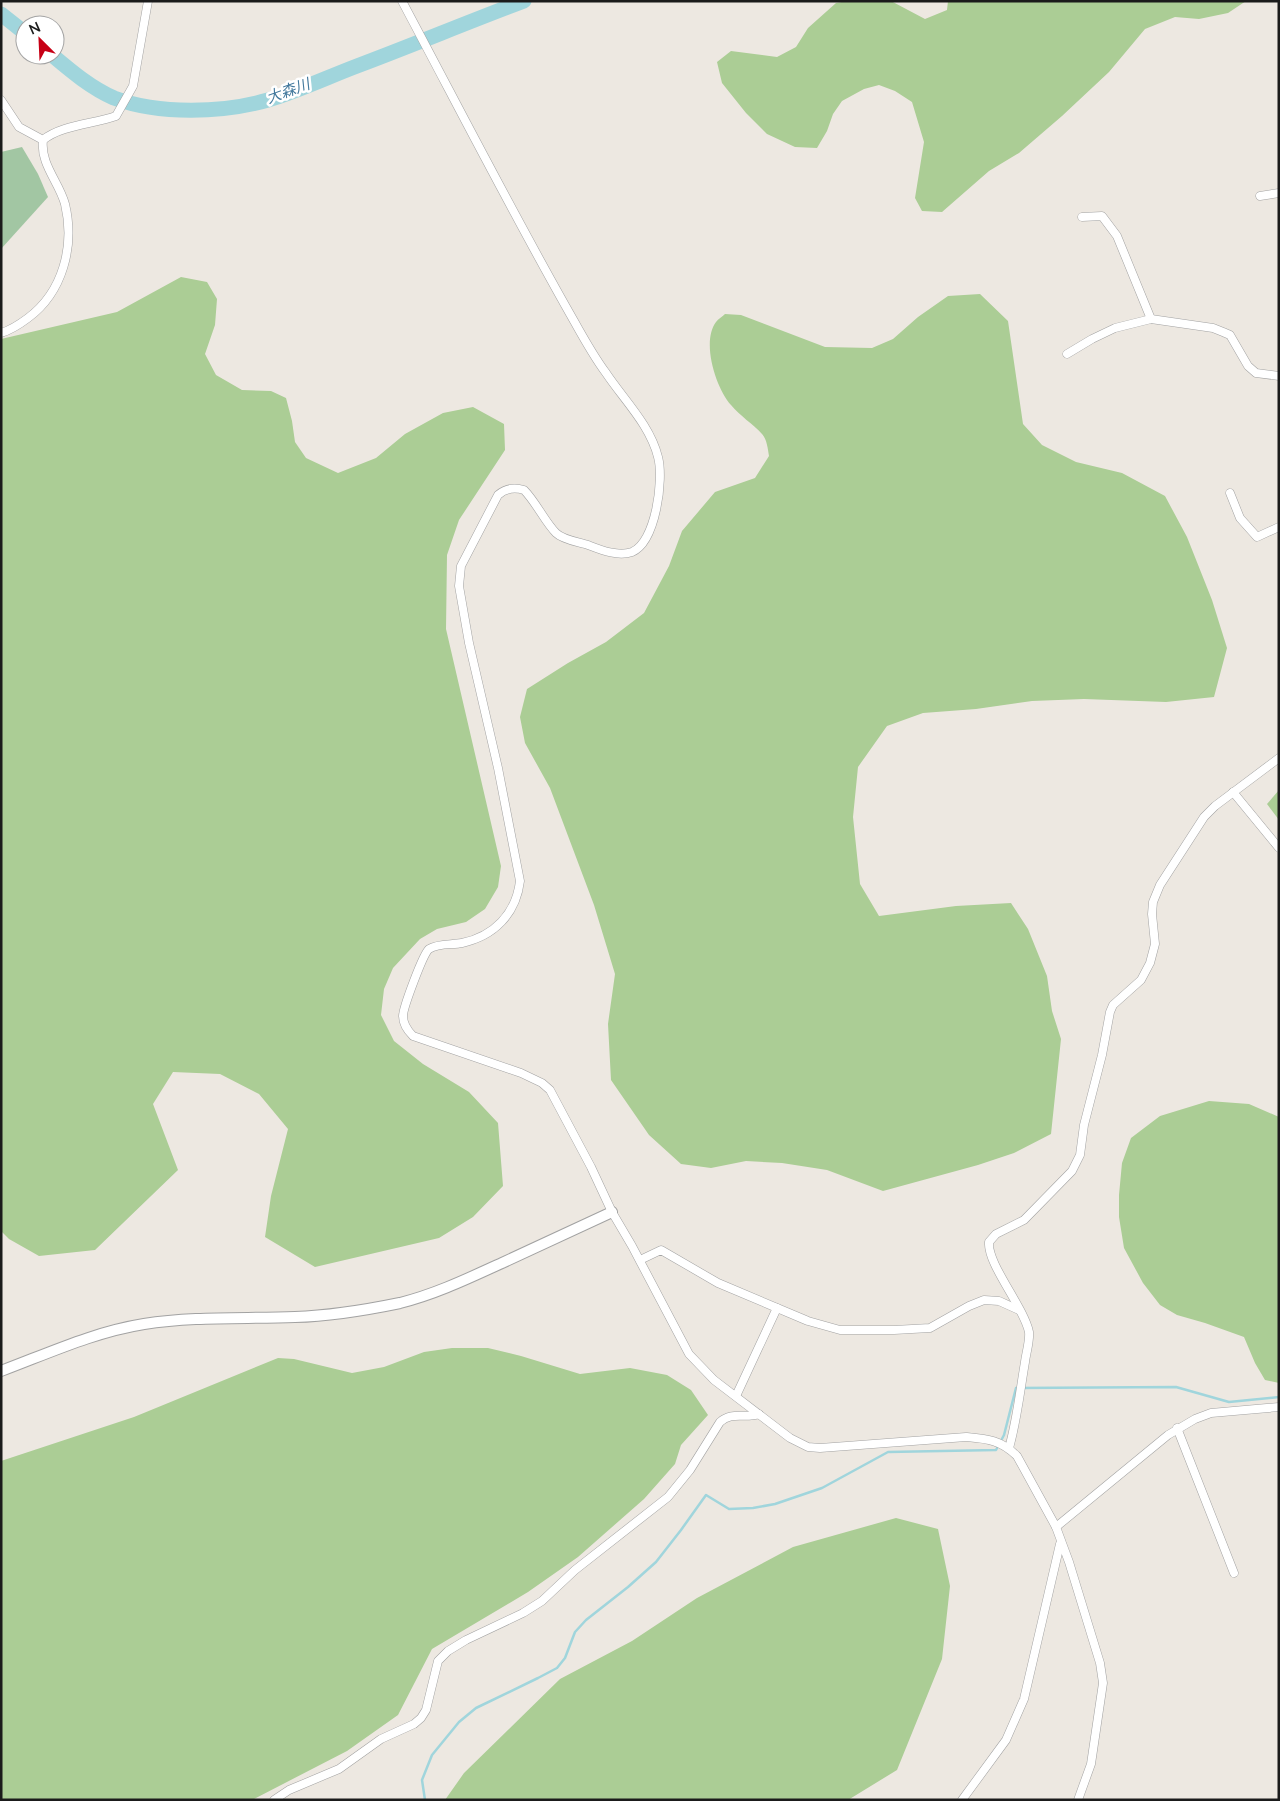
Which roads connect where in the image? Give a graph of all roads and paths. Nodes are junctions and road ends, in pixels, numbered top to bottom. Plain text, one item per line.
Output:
1 (148, 1) edge
2 (402, 1) edge
3 (1, 100) edge
4 (43, 140) junction
5 (1279, 193) edge
6 (1260, 196) dead end
7 (1082, 217) dead end
8 (1151, 318) junction
9 (1, 333) edge
10 (1067, 354) dead end
11 (1279, 376) edge
12 (1230, 493) dead end
13 (1279, 527) edge
14 (1279, 758) edge
15 (1233, 792) junction
16 (1279, 848) edge
17 (612, 1212) junction
18 (640, 1260) junction
19 (777, 1308) junction
20 (1019, 1310) junction
21 (1, 1371) edge
22 (736, 1396) junction
23 (1279, 1407) edge
24 (759, 1414) junction
25 (1177, 1428) junction
26 (1009, 1448) junction
27 (1056, 1527) junction
28 (1061, 1543) junction
29 (1234, 1573) dead end
30 (274, 1800) edge
31 (962, 1800) edge
32 (1078, 1800) edge

1 - 4 street
2 - 17 street
3 - 4 street
4 - 9 street
5 - 6 street
7 - 8 street
8 - 10 street
8 - 11 street
12 - 13 street
14 - 15 street
15 - 16 street
15 - 20 street
17 - 18 street
17 - 21 street
18 - 19 street
18 - 22 street
19 - 20 street
19 - 22 street
20 - 26 street
22 - 24 street
23 - 25 street
24 - 26 street
24 - 30 street
25 - 27 street
25 - 29 street
26 - 27 street
27 - 28 street
28 - 31 street
28 - 32 street

